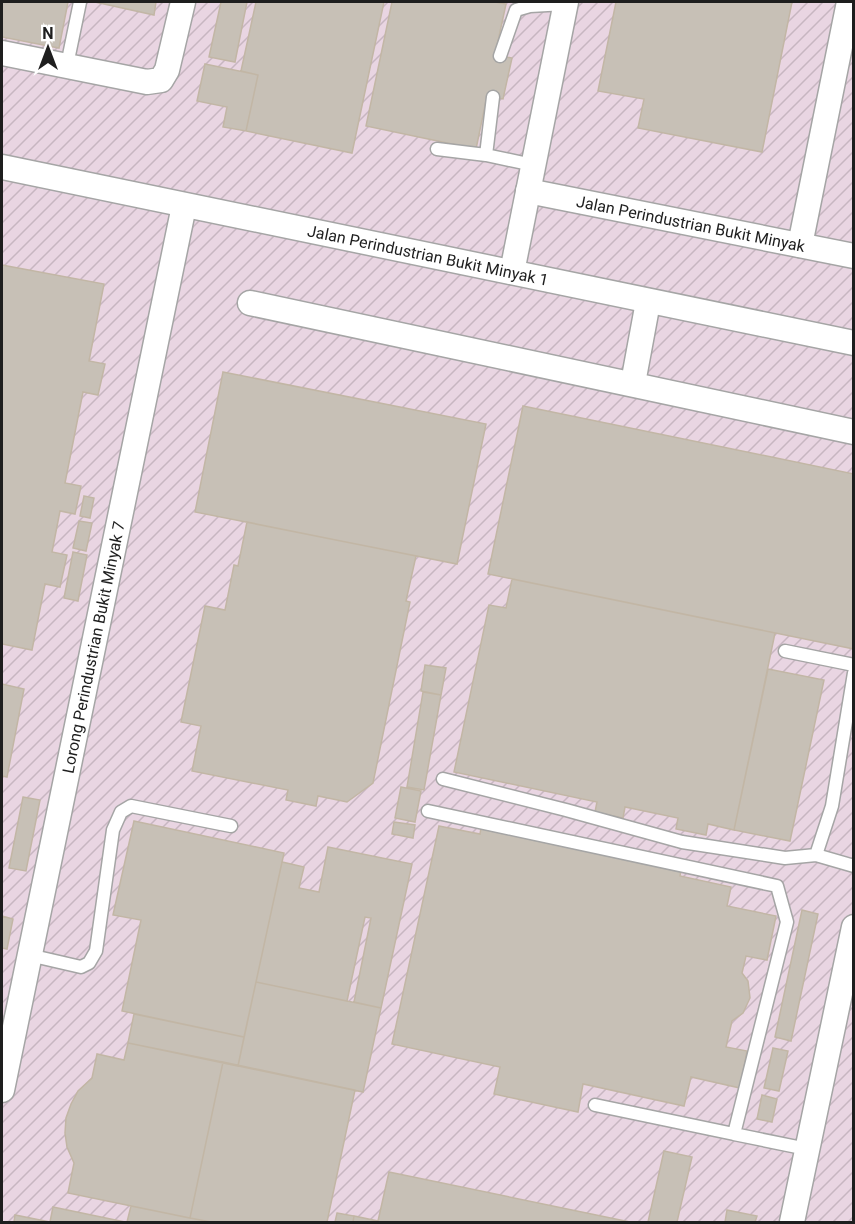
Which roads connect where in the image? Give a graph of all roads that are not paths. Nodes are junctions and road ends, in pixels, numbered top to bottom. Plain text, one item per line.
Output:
1 (80, 2) edge
2 (183, 2) edge
3 (849, 2) edge
4 (566, 3) edge
5 (2, 52) edge
6 (500, 56) dead end
7 (67, 65) junction
8 (493, 97) dead end
9 (437, 149) dead end
10 (486, 155) junction
11 (534, 165) junction
12 (2, 167) edge
13 (528, 191) junction
14 (184, 206) junction
15 (800, 245) junction
16 (854, 256) edge
17 (512, 272) junction
18 (648, 302) junction
19 (250, 303) dead end
20 (854, 343) edge
21 (633, 383) junction
22 (854, 432) edge
23 (785, 651) dead end
24 (854, 665) edge
25 (854, 673) edge
26 (443, 779) dead end
27 (428, 811) dead end
28 (231, 826) dead end
29 (816, 855) junction
30 (854, 866) edge
31 (854, 927) edge
32 (29, 955) junction
33 (2, 1090) edge
34 (595, 1105) dead end
35 (734, 1134) junction
36 (807, 1149) junction
37 (792, 1222) edge

1 - 7 lane
2 - 7 street
3 - 15 street
4 - 6 lane
4 - 11 street
5 - 7 street
8 - 10 lane
9 - 10 lane
10 - 11 lane
11 - 13 street
12 - 14 street, Jalan Perindustrian Bukit Minyak 1
13 - 15 street, Jalan Perindustrian Bukit Minyak
13 - 17 street
14 - 17 street, Jalan Perindustrian Bukit Minyak 1
14 - 32 street, Lorong Perindustrian Bukit Minyak 7
15 - 16 street, Jalan Perindustrian Bukit Minyak
17 - 18 street, Jalan Perindustrian Bukit Minyak 1
18 - 20 street, Jalan Perindustrian Bukit Minyak 1
18 - 21 street
19 - 21 street
21 - 22 street
23 - 24 lane
25 - 29 lane
26 - 29 lane
27 - 35 lane
28 - 32 lane
29 - 30 lane
31 - 36 street
32 - 33 street, Lorong Perindustrian Bukit Minyak 7
34 - 35 lane
35 - 36 lane
36 - 37 street

